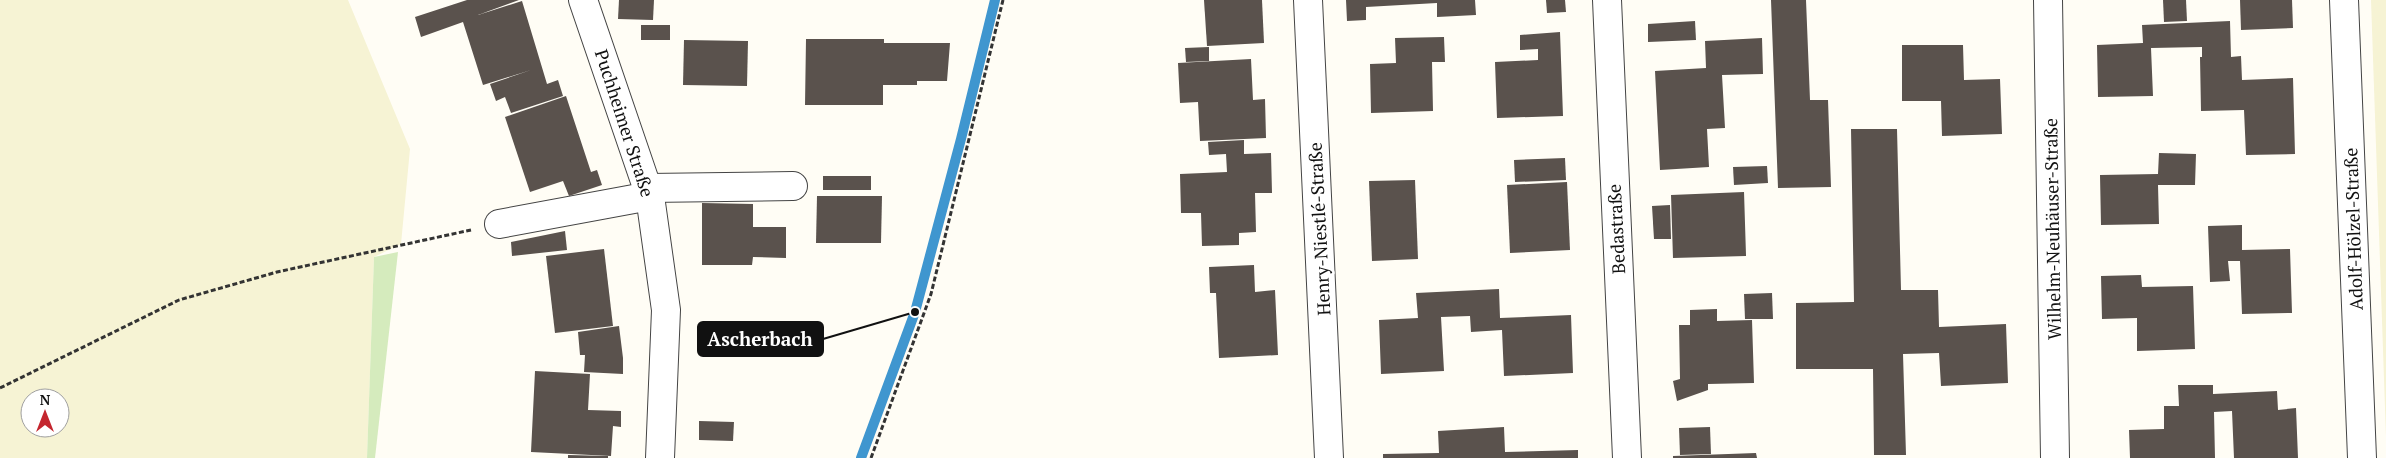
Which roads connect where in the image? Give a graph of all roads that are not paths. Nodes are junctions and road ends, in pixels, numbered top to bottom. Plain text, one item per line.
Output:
1 (583, 0) edge
2 (1308, 0) edge
3 (1607, 0) edge
4 (2048, 0) edge
5 (2344, 0) edge
6 (793, 186) dead end
7 (649, 192) junction
8 (500, 224) road end
9 (660, 458) edge
10 (1329, 458) edge
11 (1627, 458) edge
12 (2055, 458) edge
13 (2362, 458) edge

1 - 7 street, Puchheimer Straße
2 - 10 street, Henry-Niestlé-Straße
3 - 11 street, Bedastraße
4 - 12 street, Wilhelm-Neuhäuser-Straße
5 - 13 street, Adolf-Hölzel-Straße
6 - 7 street
7 - 8 street
7 - 9 street, Puchheimer Straße

